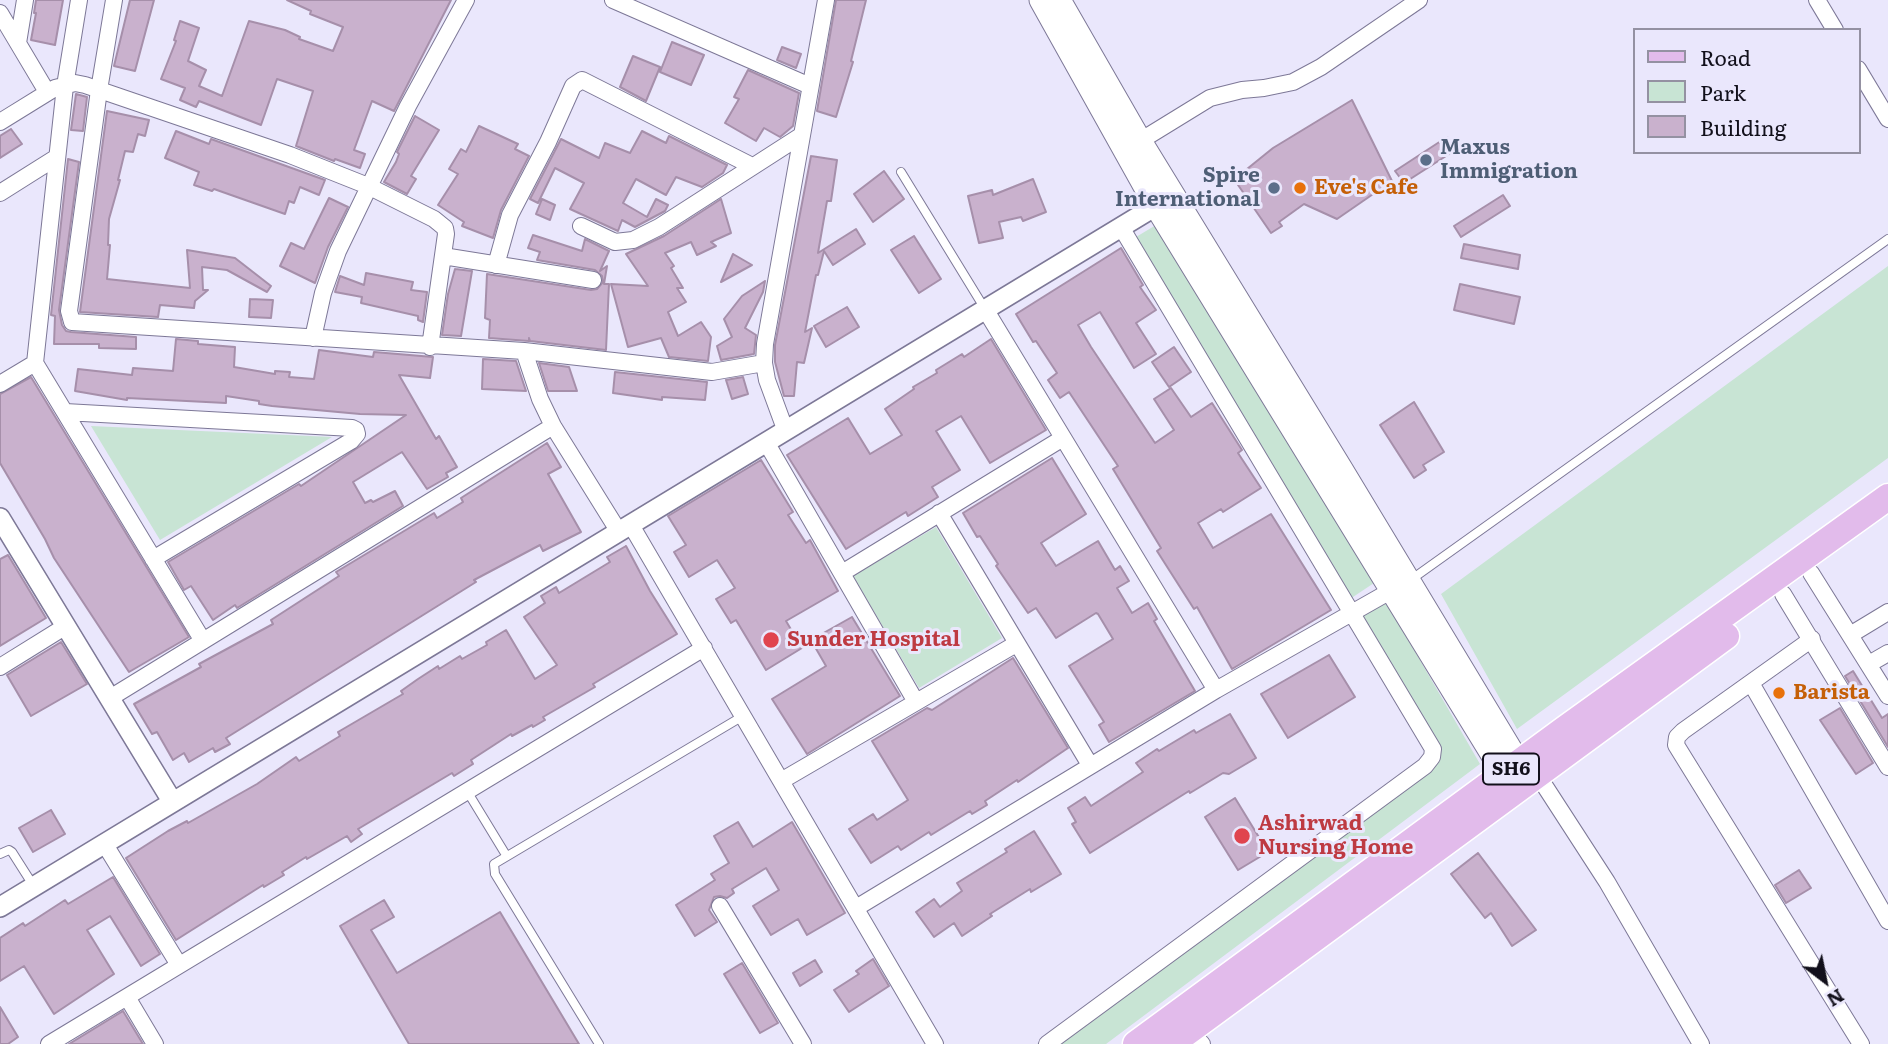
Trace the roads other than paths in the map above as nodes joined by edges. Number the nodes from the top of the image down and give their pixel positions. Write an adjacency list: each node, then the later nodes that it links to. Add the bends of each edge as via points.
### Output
1 (25, 0): 13 (street)
2 (79, 0): 15 (street)
3 (114, 0): 17 (street)
4 (466, 0): 26 (street)
5 (613, 0): 16 (street)
6 (826, 0): 16 (street)
7 (1041, 0): 28 (main road)
8 (1059, 0): 22 (main road)
9 (1419, 0): 22 (street, via 1293,82 1210,98)
10 (1818, 0): 12 (street)
11 (0, 13): 13 (street)
12 (1834, 28)
13 (18, 43): 18 (street)
14 (1860, 72): 19 (street)
15 (65, 86): 17 (street, via 75,83); 18 (street); 23 (street)
16 (810, 86): 21 (street)
17 (99, 90): 26 (street); 36 (street, via 69,311 72,322)
18 (47, 92): 20 (street)
19 (1888, 119)
20 (0, 122)
21 (802, 135): 24 (street); 40 (street)
22 (1140, 141): 28 (main road)
23 (57, 157): 27 (street); 39 (street)
24 (752, 166): 29 (street, via 633,240 615,242); 33 (street, via 582,80 573,86 510,215)
25 (901, 172): 35 (lane)
26 (368, 186): 32 (street, via 441,224 446,234); 36 (street, via 338,250)
27 (0, 193)
28 (1165, 201): 30 (street); 55 (main road)
29 (581, 226)
30 (1121, 227): 35 (street); 57 (street)
31 (1888, 239): 55 (lane)
32 (443, 256): 33 (street); 37 (street)
33 (496, 265): 34 (street)
34 (593, 280)
35 (985, 309): 44 (street); 45 (street)
36 (313, 338): 37 (street)
37 (430, 347): 38 (street)
38 (524, 351): 40 (street, via 712,372); 43 (street)
39 (35, 363): 41 (street); 42 (street)
40 (764, 363): 44 (street)
41 (0, 384)
42 (65, 412): 52 (street); 52 (street, via 356,430 351,441)
43 (552, 426): 50 (street); 62 (street)
44 (785, 429): 46 (street)
45 (1063, 438): 48 (street); 69 (street)
46 (766, 442): 50 (street); 53 (street)
47 (1888, 497): 76 (main road, SH6)
48 (939, 513): 53 (street); 63 (street)
49 (1888, 516): 54 (main road, SH6)
50 (625, 528): 64 (street); 79 (street)
51 (3, 529): 59 (street)
52 (153, 559): 62 (street)
53 (842, 573): 72 (street)
54 (1811, 573): 56 (main road, SH6); 60 (street)
55 (1400, 585): 57 (street); 76 (main road)
56 (1783, 594): 61 (street); 76 (main road, SH6)
57 (1350, 611): 69 (street); 96 (street, via 1430,743 1432,757)
58 (1888, 612): 60 (street)
59 (66, 626): 67 (street); 71 (street)
60 (1850, 635): 66 (street)
61 (1812, 639): 68 (street); 75 (street)
62 (203, 641): 71 (street)
63 (1016, 644): 72 (street); 74 (street)
64 (704, 648): 73 (street); 78 (street)
65 (1888, 653): 66 (street)
66 (1868, 664): 70 (street)
67 (0, 667)
68 (1751, 683): 87 (street); 99 (street, via 1683,730 1676,745)
69 (1216, 690): 74 (street)
70 (1888, 696)
71 (110, 698): 79 (street)
72 (916, 702): 77 (street)
73 (743, 716): 77 (street); 82 (lane)
74 (1090, 765): 86 (street)
75 (1888, 767)
76 (1521, 776): 90 (main road, SH6); 97 (main road, SH6); 98 (street, via 1607,881)
77 (781, 781): 86 (street)
78 (467, 791): 82 (lane); 88 (street)
79 (172, 801): 80 (street)
80 (104, 843): 83 (street); 88 (street)
81 (0, 853): 83 (lane, via 12,852)
82 (506, 855): 93 (lane, via 494,864 495,874)
83 (34, 886): 85 (street)
84 (720, 906): 94 (street)
85 (0, 907)
86 (856, 908): 95 (street)
87 (1888, 921)
88 (179, 965): 89 (street)
89 (127, 997): 91 (street); 92 (street)
90 (1188, 1040)
91 (49, 1044)
92 (155, 1044)
93 (599, 1044)
94 (803, 1044)
95 (935, 1044)
96 (1047, 1044)
97 (1136, 1044)
98 (1701, 1044)
99 (1861, 1044)

